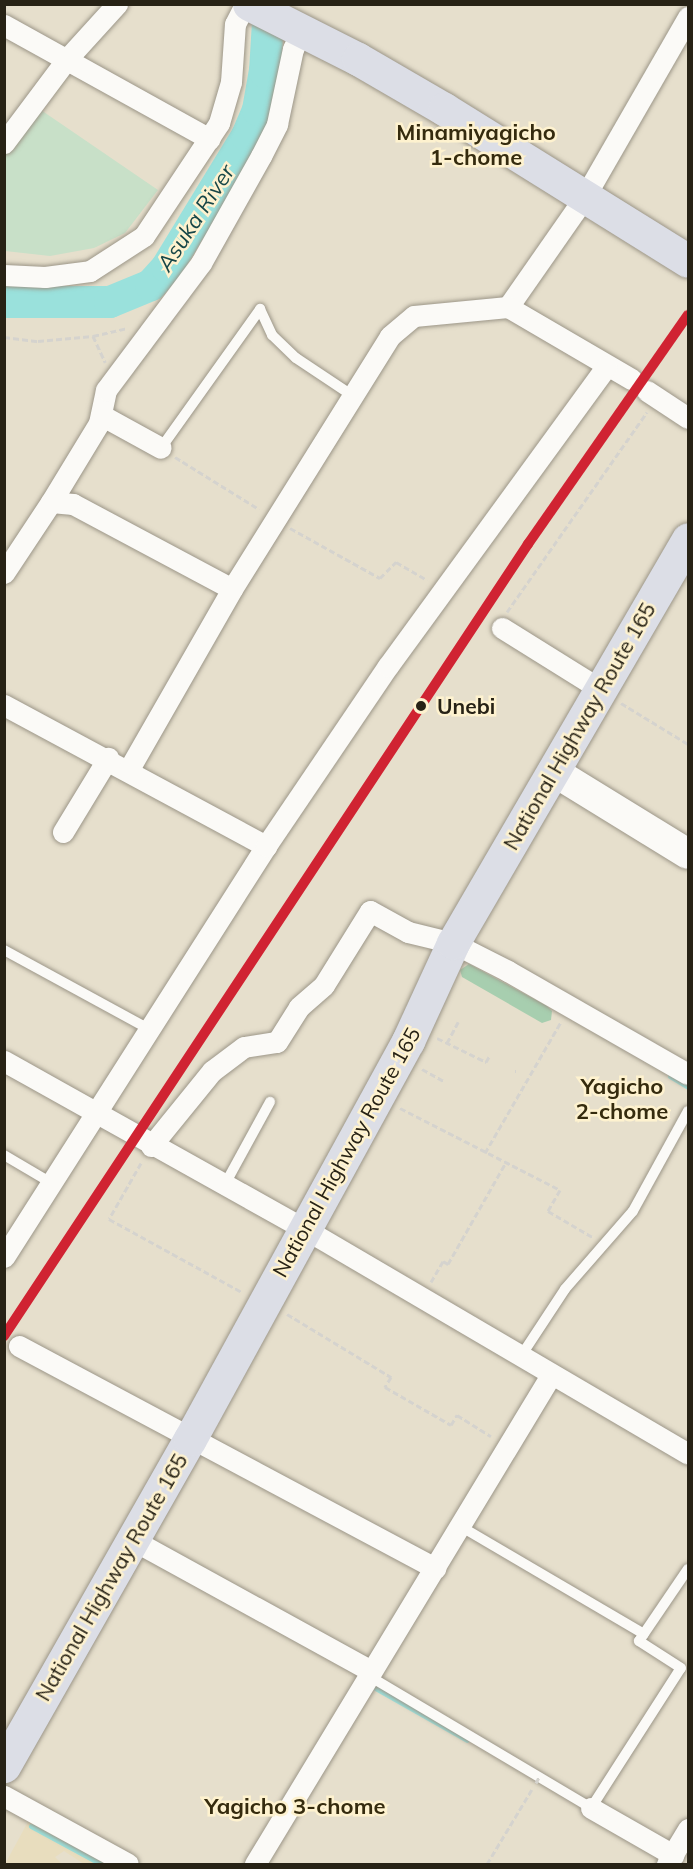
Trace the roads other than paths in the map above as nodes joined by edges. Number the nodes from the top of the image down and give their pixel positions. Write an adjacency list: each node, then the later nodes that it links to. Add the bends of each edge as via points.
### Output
1 (117, 4): 6 (street)
2 (249, 5): 5 (highway); 7 (street, via 235,24 225,104)
3 (688, 17): 9 (street)
4 (4, 25): 6 (street)
5 (293, 26): 9 (highway, via 444,109); 15 (street, via 293,49 277,124 201,263 106,390)
6 (66, 60): 7 (street); 8 (street)
7 (210, 139): 11 (street, via 157,221 123,253 90,271 70,275)
8 (4, 143)
9 (584, 198): 10 (highway); 12 (street)
10 (688, 261)
11 (4, 275)
12 (508, 307): 13 (street); 14 (street, via 414,316 390,336)
13 (606, 367): 16 (street); 29 (street, via 443,590)
14 (353, 396): 17 (lane, via 296,358 272,335 260,309); 21 (street)
15 (101, 415): 17 (street); 18 (street)
16 (688, 418)
17 (161, 448)
18 (51, 502): 20 (street); 21 (street, via 73,504)
19 (688, 539): 23 (highway, National Highway Route 165)
20 (4, 573)
21 (232, 589): 26 (street)
22 (502, 628): 23 (street)
23 (606, 693): 27 (highway, National Highway Route 165)
24 (7, 712): 25 (street)
25 (108, 758): 26 (street); 28 (street)
26 (129, 769): 29 (street)
27 (553, 771): 30 (main road); 31 (highway, National Highway Route 165)
28 (63, 832)
29 (266, 846): 33 (street)
30 (688, 855)
31 (453, 943): 35 (street); 39 (street, via 408,932 370,911 324,985 299,1007 277,1042 244,1047 212,1071); 43 (highway, National Highway Route 165, via 414,1027)
32 (4, 950): 33 (lane)
33 (149, 1029): 38 (street)
34 (4, 1061): 38 (street)
35 (688, 1074)
36 (270, 1102): 42 (lane)
37 (688, 1111): 46 (lane, via 633,1211 565,1288)
38 (97, 1114): 39 (street); 41 (street)
39 (151, 1146): 42 (street)
40 (4, 1155): 41 (lane)
41 (54, 1184): 44 (street)
42 (224, 1186): 43 (street)
43 (304, 1229): 46 (street); 48 (highway, National Highway Route 165)
44 (4, 1257)
45 (19, 1347): 48 (street)
46 (521, 1356): 47 (street)
47 (551, 1375): 49 (street); 50 (street)
48 (190, 1439): 51 (highway, National Highway Route 165); 52 (street)
49 (688, 1454)
50 (460, 1526): 52 (street); 54 (lane)
51 (131, 1539): 55 (street); 56 (highway, National Highway Route 165)
52 (435, 1568): 55 (street)
53 (688, 1569): 54 (lane)
54 (644, 1634): 58 (lane, via 639,1641 681,1668)
55 (370, 1673): 58 (lane); 62 (street)
56 (4, 1766)
57 (4, 1796): 61 (street)
58 (591, 1808): 60 (street)
59 (688, 1829): 60 (street)
60 (670, 1860)
61 (128, 1864)
62 (255, 1864)

